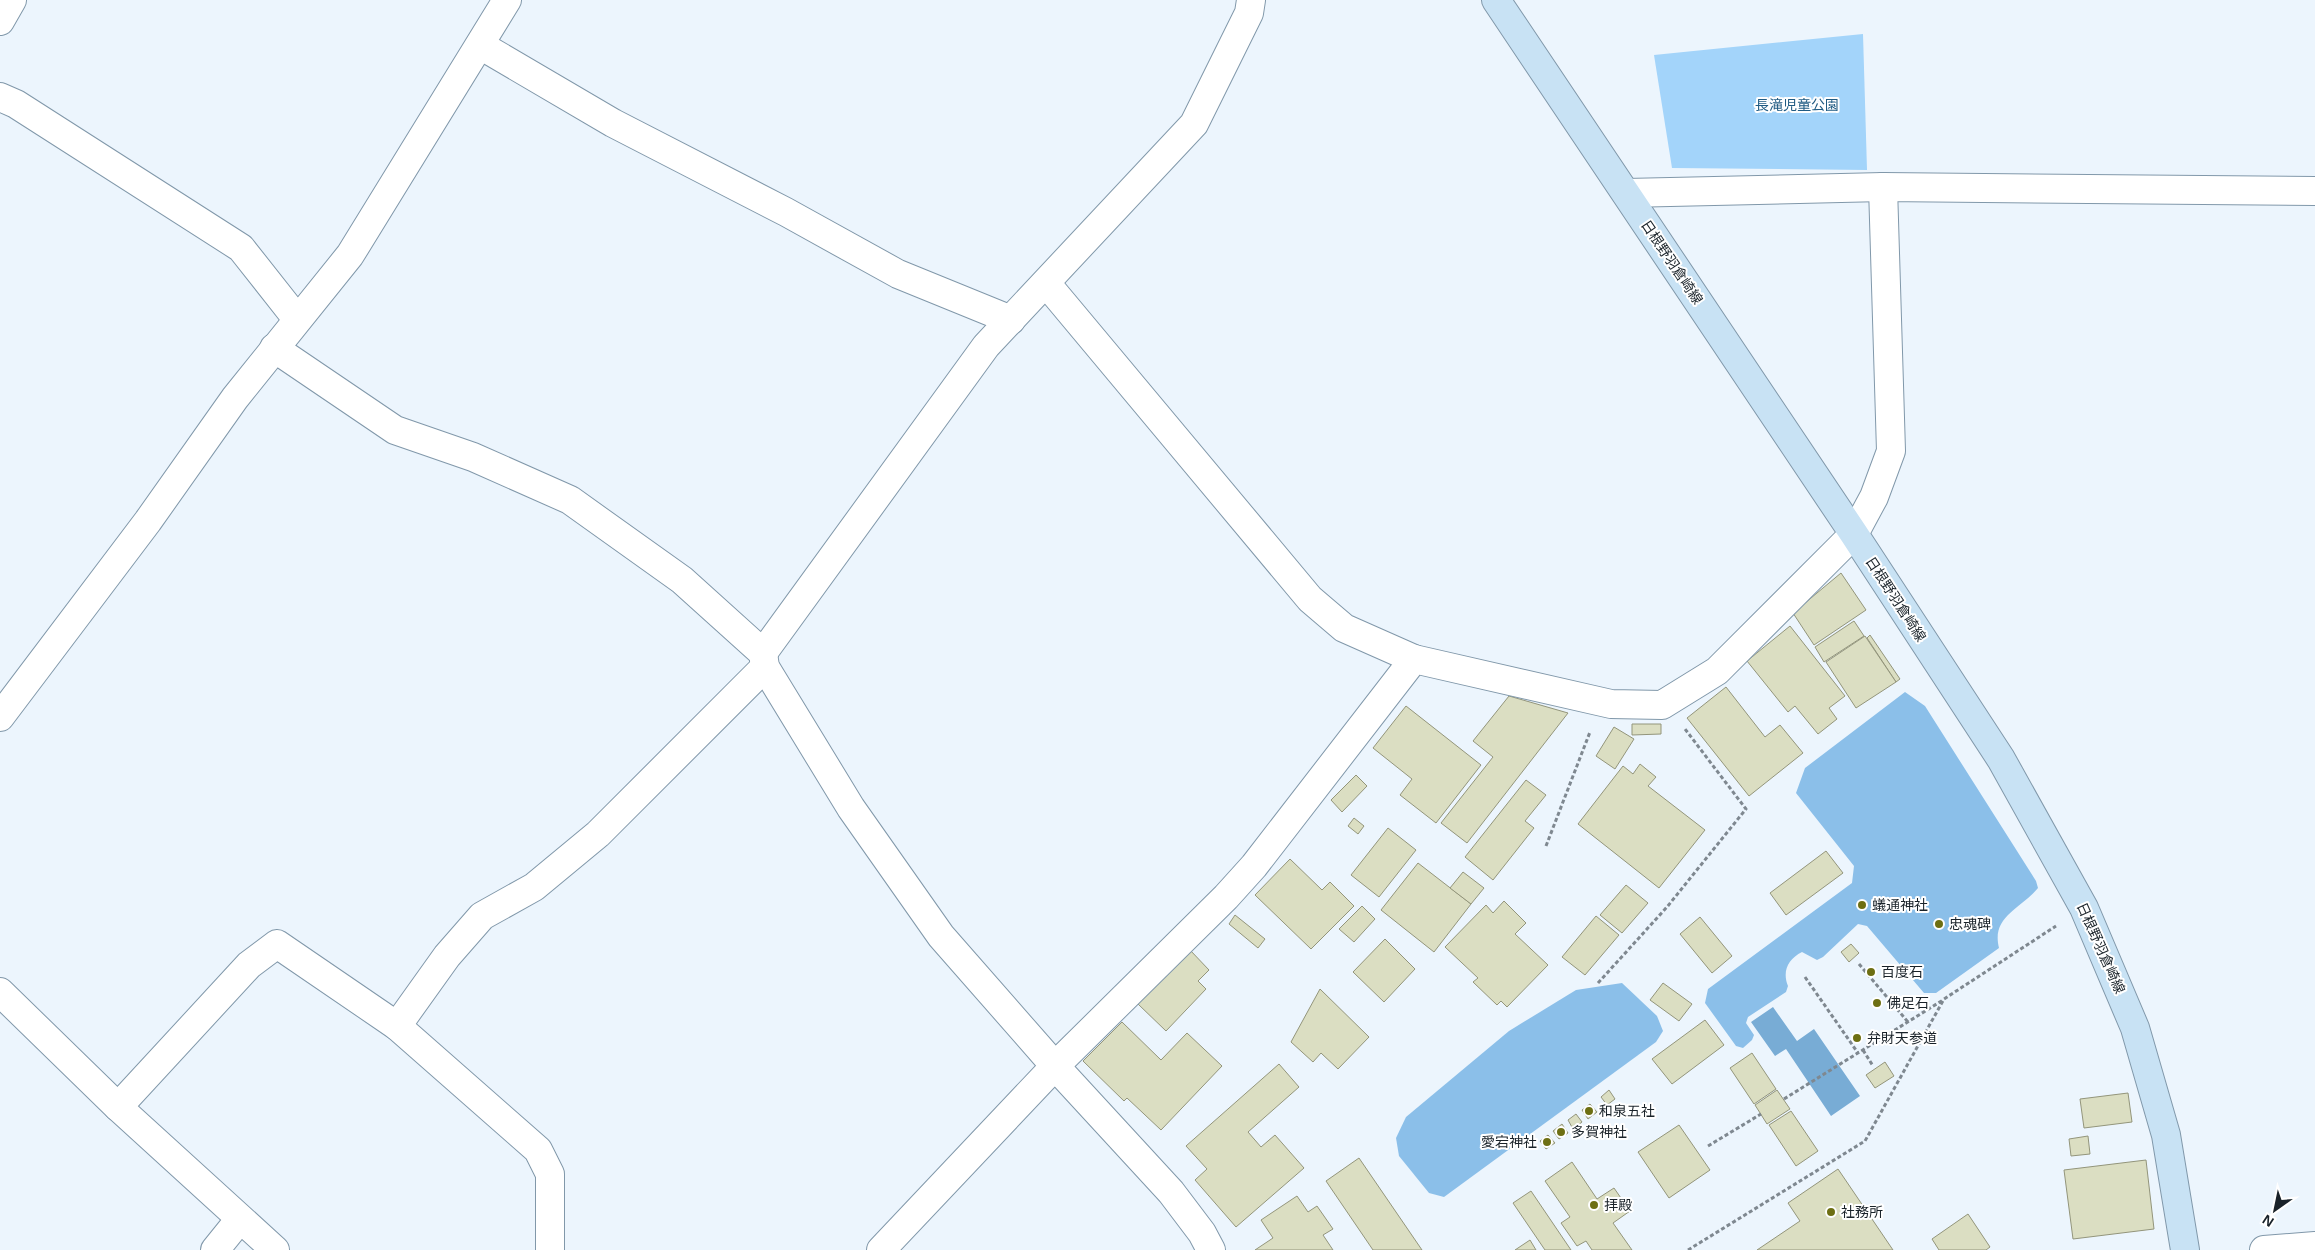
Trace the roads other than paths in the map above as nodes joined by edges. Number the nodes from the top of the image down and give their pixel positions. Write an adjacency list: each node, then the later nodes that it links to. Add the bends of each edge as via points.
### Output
1 (12, 0): 5 (street)
2 (507, 0): 6 (street)
3 (1251, 0): 11 (street, via 1249,13 1194,124)
4 (1496, 0): 10 (main road, 日根野羽倉崎線)
5 (0, 20)
6 (480, 45): 12 (street, via 350,255); 13 (street, via 613,123 898,274)
7 (0, 97): 12 (street, via 16,104 241,248)
8 (1883, 187): 9 (street); 10 (street); 15 (street, via 1891,450 1874,497)
9 (2315, 191)
10 (1626, 193): 15 (main road, 日根野羽倉崎線)
11 (1046, 283): 13 (street); 16 (street, via 1310,599 1344,628)
12 (297, 319): 14 (street)
13 (1011, 320): 17 (street, via 986,346)
14 (274, 348): 17 (street, via 395,430 473,457 570,500 682,580); 18 (street)
15 (1854, 534): 16 (street, via 1717,672 1662,705 1611,704); 30 (main road, 日根野羽倉崎線, via 2001,759 2084,908 2135,1028 2166,1135)
16 (1414, 659): 21 (street, via 1254,866)
17 (764, 660): 20 (street, via 598,834 534,887 482,916 447,956); 21 (street, via 851,808 941,936)
18 (0, 717)
19 (0, 992): 22 (street)
20 (397, 1026): 22 (street, via 277,944 249,965); 27 (street, via 538,1150 550,1174)
21 (1055, 1066): 28 (street); 29 (street, via 1171,1192 1202,1233)
22 (118, 1107): 23 (street)
23 (240, 1219): 25 (street); 26 (street)
24 (2315, 1246): 31 (street)
25 (215, 1250)
26 (275, 1250)
27 (550, 1250)
28 (881, 1250)
29 (1210, 1250)
30 (2185, 1250)
31 (2264, 1250)

